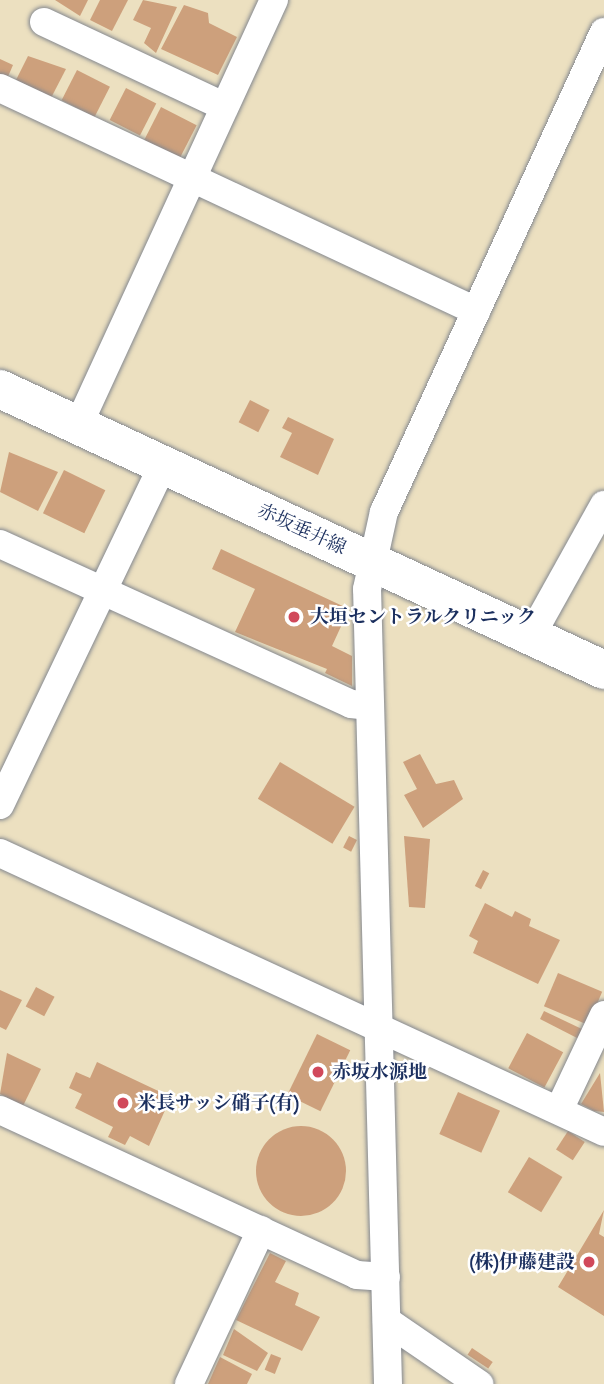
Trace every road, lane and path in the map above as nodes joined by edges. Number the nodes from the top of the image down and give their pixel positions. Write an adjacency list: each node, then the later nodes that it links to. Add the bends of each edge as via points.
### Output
1 (274, 0): 5 (street)
2 (44, 22): 5 (street)
3 (604, 32): 7 (street)
4 (0, 88): 6 (street)
5 (223, 107): 6 (street)
6 (190, 177): 7 (street); 9 (street)
7 (476, 311): 13 (street, via 384,512)
8 (0, 389): 9 (main road, 赤坂垂井線)
9 (78, 426): 10 (main road, 赤坂垂井線)
10 (163, 465): 13 (main road, 赤坂垂井線); 14 (street)
11 (604, 505): 15 (street)
12 (0, 544): 14 (street)
13 (372, 561): 15 (main road, 赤坂垂井線); 17 (street)
14 (101, 592): 17 (street, via 351,704); 18 (street)
15 (531, 636): 16 (main road, 赤坂垂井線)
16 (604, 670)
17 (370, 706): 21 (street)
18 (0, 805)
19 (0, 853): 21 (street)
20 (604, 1015): 23 (street)
21 (381, 1028): 23 (street); 26 (street)
22 (0, 1110): 25 (street)
23 (559, 1110): 24 (street)
24 (604, 1132)
25 (261, 1230): 26 (street, via 357,1275); 28 (street)
26 (386, 1278): 27 (street)
27 (387, 1321): 29 (street); 30 (street)
28 (189, 1384)
29 (388, 1384)
30 (479, 1384)

